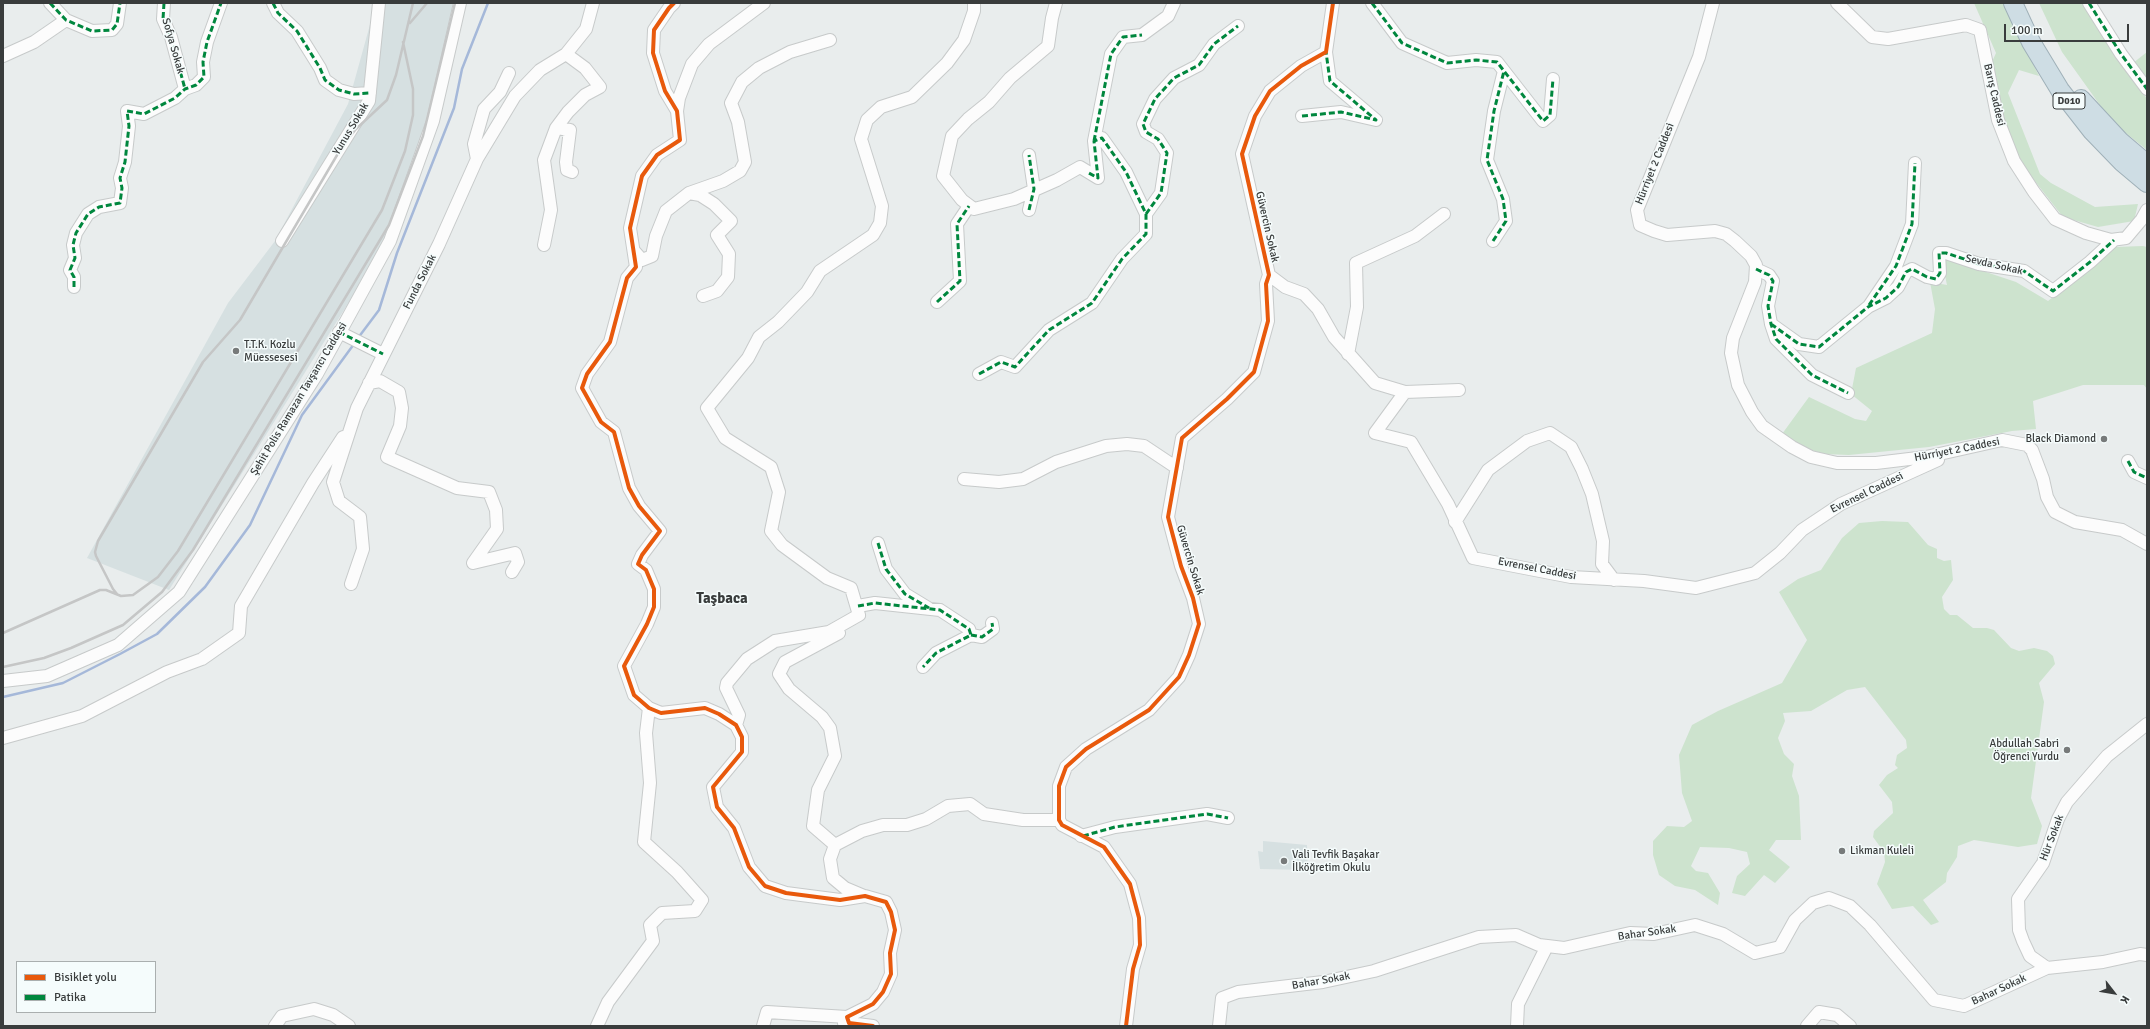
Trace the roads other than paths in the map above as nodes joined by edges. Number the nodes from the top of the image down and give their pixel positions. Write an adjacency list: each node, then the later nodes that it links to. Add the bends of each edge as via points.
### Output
1 (50, 3): 21 (street)
2 (120, 3): 21 (street, via 117,24 112,30 92,31)
3 (164, 3): 30 (street, Sofya Sokak, via 163,19 171,37)
4 (221, 3): 30 (street, via 207,42 203,62 204,77 196,85)
5 (273, 3): 32 (street, via 278,13 297,31 325,80 339,90 354,94)
6 (379, 3): 32 (street, Yunus Sokak)
7 (460, 3): 64 (street, Şehit Polis Ramazan Tavşancı Caddesi, via 433,121 390,241)
8 (593, 3): 25 (street, Funda Sokak, via 586,29)
9 (674, 3): 33 (street, via 654,30 653,53 665,91)
10 (764, 3): 33 (street, via 709,44 692,64 679,98)
11 (974, 3): 85 (street, via 974,11 964,40 947,63 912,97 881,107 867,120 862,139 882,206 880,223 873,235 820,271 807,292 778,322 759,337 748,358 707,408 725,438 771,467 779,492 771,531 782,545 826,578 851,588)
12 (1056, 3): 45 (street, via 1048,46 1010,78 989,102 952,136 943,176)
13 (1174, 3): 36 (street, via 1168,16 1142,35 1123,37 1111,54)
14 (1333, 3): 24 (street)
15 (1372, 3): 27 (street, via 1402,43 1447,63 1476,60 1496,62)
16 (1713, 3): 57 (street, Hürriyet 2 Caddesi, via 1699,57 1637,210 1640,225 1667,235 1715,231 1726,234 1743,246 1751,256)
17 (1837, 3): 52 (street, Barış Caddesi, via 1872,37 1888,39 1966,25 1980,30 1998,120 2014,161 2026,180 2055,219 2086,233)
18 (2013, 3): 42 (highway, D010, via 2031,42 2060,90 2092,130 2122,162)
19 (2025, 3): 40 (highway, D010, via 2042,40 2078,96 2120,141)
20 (2089, 3): 31 (street)
21 (66, 20): 26 (street, via 34,42)
22 (1238, 26): 49 (street, via 1214,44 1199,65 1174,78 1155,99 1143,124 1146,132 1158,139 1167,153 1161,193)
23 (830, 40): 44 (street, via 790,52 758,68 742,82 731,103 738,122 745,162 740,171 723,181)
24 (1326, 52): 34 (street, via 1330,81 1376,120 1341,112); 58 (street, Güvercin Sokak, via 1300,66 1270,91 1254,116 1242,154)
25 (566, 54): 35 (street, via 585,68 600,87 585,95); 38 (street, Funda Sokak, via 540,70 515,96)
26 (3, 56)
27 (1504, 71): 29 (street, via 1543,121 1550,115); 54 (street, via 1494,111 1487,160 1503,199 1506,221)
28 (509, 73): 38 (street, via 500,92 484,109 474,144)
29 (1553, 79)
30 (185, 89): 59 (street, via 175,98 144,114 127,111 129,126 125,162 120,178 120,203 99,207 88,214 76,233 73,245 75,258 70,270 74,276)
31 (2147, 89)
32 (370, 93): 53 (street, Yunus Sokak, via 369,101)
33 (677, 111): 56 (street, via 680,140 657,155 642,176 630,228)
34 (1302, 116)
35 (556, 128): 41 (street, via 570,130 566,162 567,170); 51 (street, via 544,160 548,178)
36 (1094, 142): 43 (street, via 1098,178 1080,167); 49 (street, via 1102,138 1126,172)
37 (1029, 156): 43 (street)
38 (477, 159): 65 (street, Funda Sokak, via 439,244)
39 (1915, 164): 62 (street, via 1912,224 1896,266)
40 (2147, 164)
41 (572, 172)
42 (2147, 183)
43 (1034, 189): 45 (street, via 1014,199 974,209); 47 (street)
44 (689, 193): 56 (street, via 666,211 656,236 652,256 642,260); 60 (street, via 700,195 714,204 731,221 717,235 729,254 728,277 717,291)
45 (969, 206): 61 (street, via 957,224 960,281)
46 (561, 208): 51 (street, via 555,217)
47 (1029, 210)
48 (2147, 210): 52 (street, via 2126,238)
49 (1146, 214): 67 (street, via 1146,234 1122,259 1092,303 1049,330 1015,367 1001,362)
50 (1444, 214): 66 (street, via 1415,236 1356,263 1357,307)
51 (550, 218): 55 (street)
52 (2114, 240): 62 (street, Sevda Sokak, via 2053,290 2024,271 1979,264 1946,253 1938,253 1940,272 1936,279 1912,269 1906,272 1898,287 1886,298)
53 (282, 241)
54 (1493, 242)
55 (544, 245)
56 (634, 251): 90 (street, via 636,267 627,278 610,342 587,374 582,388 601,422 614,432 629,488 639,506 660,531 638,564 646,570 654,589 654,607 624,666 634,694)
57 (1756, 269): 63 (street, via 1769,275 1773,281 1768,306); 73 (street, Hürriyet 2 Caddesi, via 1755,282 1733,338 1731,353 1738,385 1752,412 1766,430 1811,457 1837,463 1876,463 1926,457)
58 (1269, 275): 66 (street, via 1285,287 1304,294 1318,309 1334,337); 75 (street, Güvercin Sokak, via 1266,284 1268,321 1254,372 1182,438)
59 (74, 287)
60 (703, 296)
61 (936, 302)
62 (1868, 307): 63 (street, Sevda Sokak, via 1819,347 1799,344)
63 (1771, 324): 71 (street, via 1780,344 1812,375)
64 (340, 332): 65 (street); 89 (street, Şehit Polis Ramazan Tavşancı Caddesi, via 301,400 179,592 118,645 47,676)
65 (383, 354): 68 (street, Funda Sokak)
66 (1348, 354): 70 (street, via 1375,383)
67 (980, 374)
68 (369, 382): 72 (street, Funda Sokak); 81 (street, via 380,381 399,392 402,408 400,426 387,457 457,488 489,492 496,510 497,529 473,563 515,553 518,562)
69 (1459, 390): 70 (street)
70 (1404, 392): 78 (street, Evrensel Caddesi, via 1375,433 1411,442 1448,504)
71 (1848, 393)
72 (352, 423): 83 (street, Funda Sokak, via 333,482 339,501 360,517 363,549); 93 (street, via 313,483 241,606 239,633 202,659 167,672 82,716)
73 (1967, 448): 80 (street, Hürriyet 2 Caddesi, via 2002,440 2027,444 2032,450 2047,497 2055,512 2075,522 2122,530); 82 (street, Evrensel Caddesi, via 1841,504 1802,530 1780,553 1755,573 1696,588)
74 (2128, 461): 76 (street, via 2134,472)
75 (1177, 468): 77 (street, via 1144,446 1127,444 1106,446 1056,462 1023,478 999,482); 95 (street, Güvercin Sokak, via 1168,517 1199,624 1189,655 1179,677 1149,710 1086,749 1066,767 1058,786)
76 (2147, 478)
77 (964, 479)
78 (1455, 522): 82 (street, Evrensel Caddesi, via 1473,558 1571,577); 82 (street, via 1488,470 1527,441 1550,433 1571,447 1582,469 1592,494 1603,541 1602,564)
79 (878, 543): 84 (street, via 886,569 905,594)
80 (2147, 544)
81 (512, 572)
82 (1614, 580)
83 (351, 584)
84 (931, 610): 85 (street, via 875,604); 87 (street, via 940,610 969,629)
85 (858, 611): 92 (street, via 829,632 775,641 747,659 727,683 726,688 739,715); 97 (street, via 838,635 785,662 779,674 789,689 822,717 830,728 835,756 818,790 813,826)
86 (992, 623): 87 (street, via 993,629 982,637)
87 (971, 635): 88 (street, via 936,653)
88 (923, 667)
89 (3, 681)
90 (649, 708): 92 (street, via 661,712 705,708); 105 (street, via 646,733 650,783 644,842 677,872 702,900 695,911 662,913 650,925 653,941 608,1002)
91 (2147, 724): 101 (street, Hür Sokak, via 2108,756 2067,802 2058,819 2043,863 2018,899 2018,930 2030,956)
92 (736, 725): 98 (street, via 742,738 742,752 713,787 717,807 734,828 749,867 766,886 786,893 840,900)
93 (3, 738)
94 (1228, 818): 96 (street, via 1207,814 1115,827)
95 (1059, 820): 96 (street, via 1062,825); 97 (street, via 1023,820 984,814 970,804 948,806 926,819 907,824 883,825 862,831)
96 (1081, 836): 108 (street, via 1104,847 1130,884 1137,911 1140,945 1133,969)
97 (835, 845): 98 (street, via 830,859 833,878 845,888)
98 (865, 896): 102 (street, via 886,902 891,912 895,930 890,953 891,974 883,992 873,1004)
99 (1547, 946): 101 (street, Bahar Sokak, via 1564,948 1630,933 1654,934 1695,925 1723,934 1754,953 1780,947 1795,920 1813,903 1829,898 1850,906 1870,925 1934,1000 1964,1006); 109 (street, Bahar Sokak, via 1516,935 1479,937 1367,972 1323,982 1238,992 1222,998); 110 (street, via 1518,1004)
100 (2147, 955): 101 (street, Bahar Sokak)
101 (2047, 968)
102 (845, 1021): 106 (street, via 767,1012); 107 (street)
103 (275, 1026): 104 (street, via 282,1016 314,1009 333,1015)
104 (349, 1026)
105 (597, 1026)
106 (763, 1026)
107 (873, 1026)
108 (1126, 1026)
109 (1219, 1026)
110 (1517, 1026)
111 (1807, 1026): 112 (street, via 1819,1012 1837,1015)
112 (1850, 1026)

